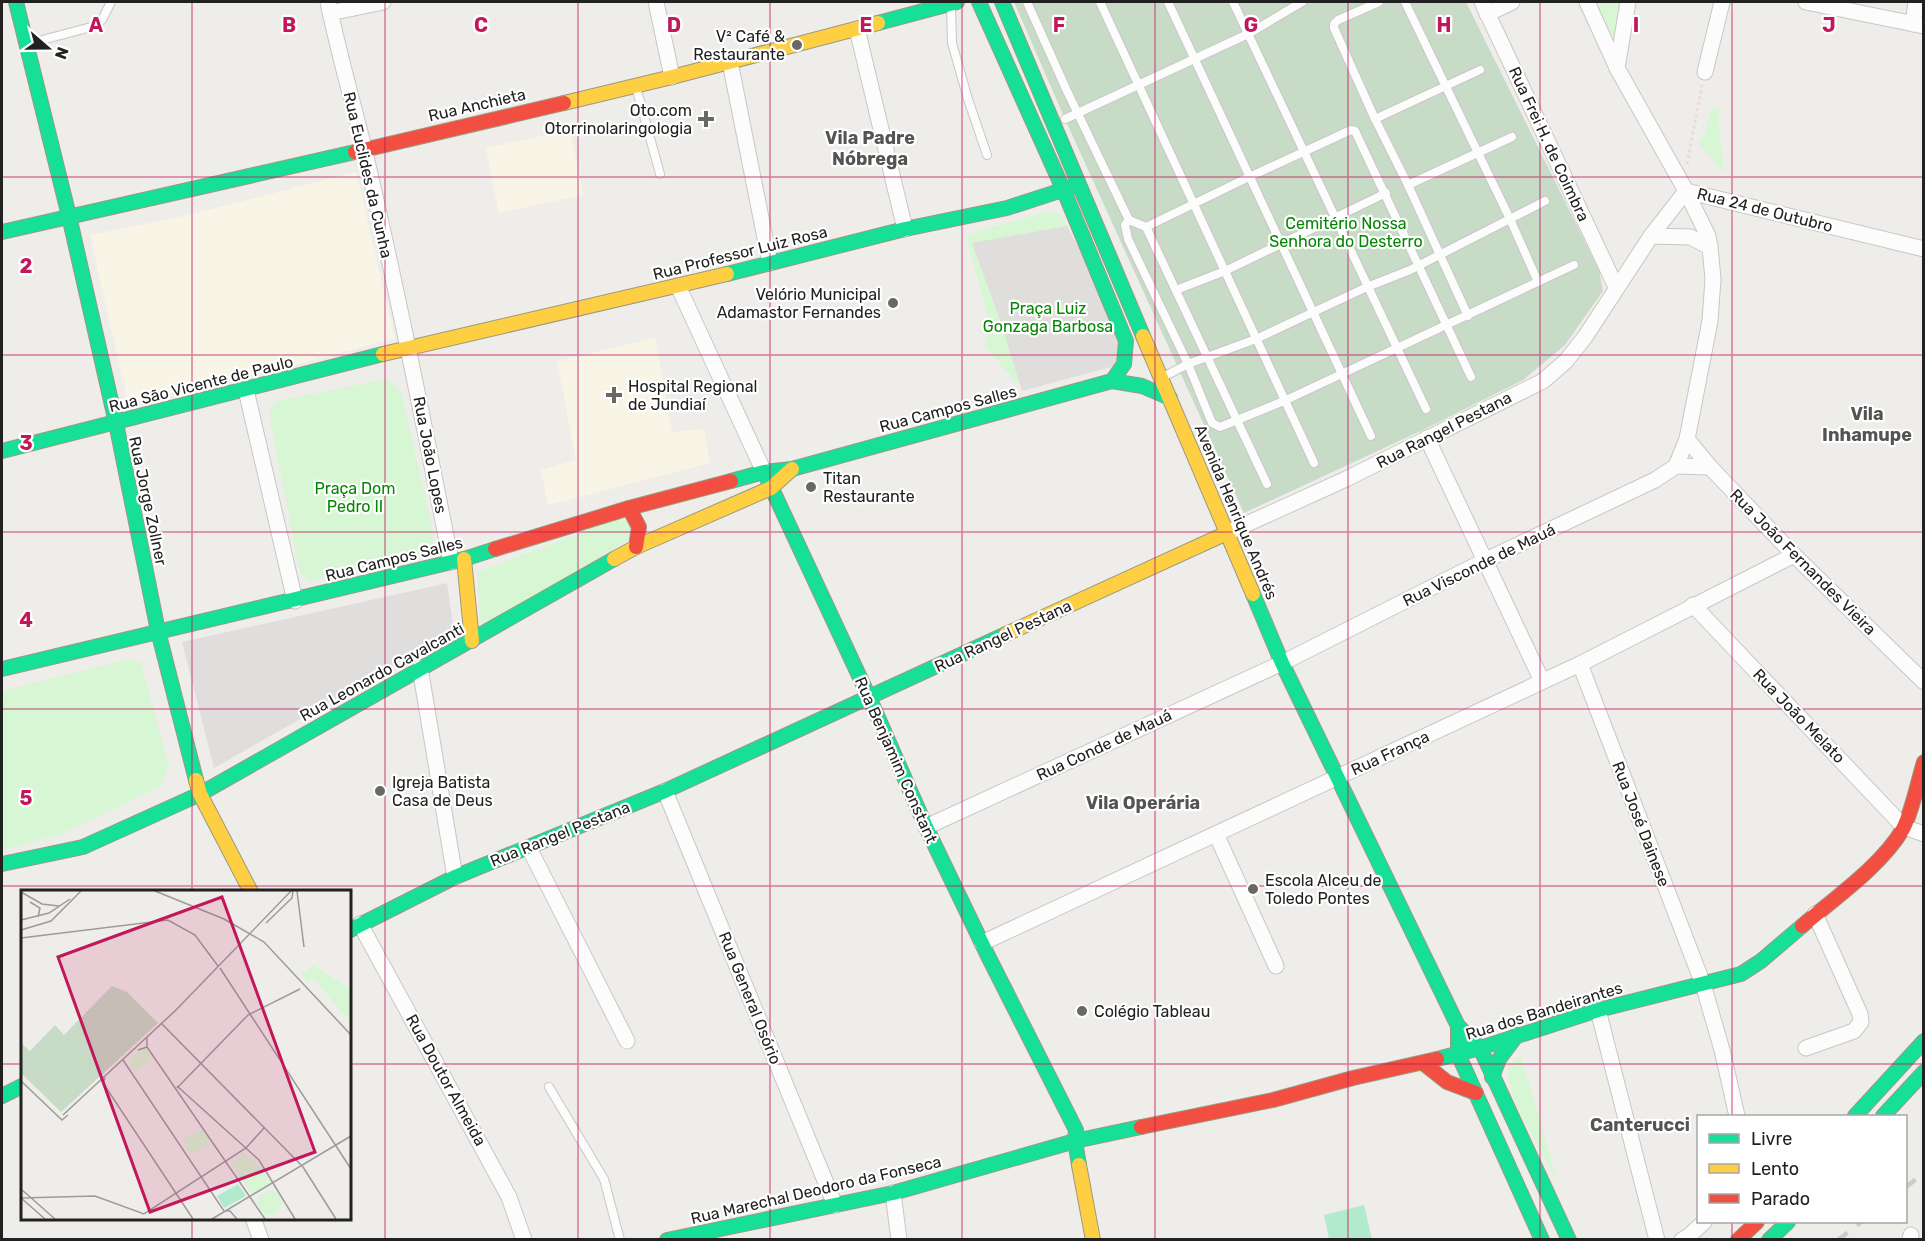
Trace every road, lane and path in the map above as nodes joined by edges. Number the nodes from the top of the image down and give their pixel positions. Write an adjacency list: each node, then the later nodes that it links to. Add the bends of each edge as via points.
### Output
1 (16, 2): 27 (main road, Rua Jorge Zollner)
2 (111, 2): 27 (lane, via 102,20 94,26)
3 (383, 2): 22 (street)
4 (656, 2): 34 (street)
5 (954, 2): 25 (main road, Rua Anchieta); 45 (lane, via 952,43)
6 (979, 2): 51 (main road)
7 (991, 2): 28 (main road)
8 (1002, 2): 28 (main road, Avenida Henrique Andrés)
9 (1027, 2): 38 (lane)
10 (1100, 2): 35 (lane)
11 (1168, 2): 29 (lane)
12 (1233, 2): 26 (lane)
13 (1302, 2): 26 (lane)
14 (1379, 2): 40 (lane, via 1334,24)
15 (1405, 2): 37 (lane)
16 (1512, 2): 23 (street)
17 (1587, 2): 31 (street)
18 (1628, 2): 31 (street)
19 (1722, 2): 33 (street)
20 (1806, 2): 24 (street)
21 (1916, 2): 24 (street)
22 (329, 7): 42 (street, Rua Euclides da Cunha)
23 (1484, 8): 74 (street, Rua Frei H. de Coimbra)
24 (1918, 25)
25 (857, 29): 30 (main road, Rua Anchieta); 60 (street)
26 (1248, 34): 29 (lane); 44 (lane)
27 (27, 44): 55 (main road, Rua Jorge Zollner)
28 (1021, 44): 48 (main road, Avenida Henrique Andrés)
29 (1194, 60): 35 (lane); 47 (lane)
30 (730, 62): 34 (main road, Rua Anchieta); 67 (street)
31 (1617, 68): 50 (street)
32 (1480, 70): 37 (lane)
33 (1705, 72): 50 (path)
34 (672, 77): 36 (main road, Rua Anchieta)
35 (1140, 84): 38 (lane); 54 (lane)
36 (635, 85): 42 (main road, Rua Anchieta); 46 (lane)
37 (1446, 86): 40 (lane); 43 (lane)
38 (1077, 112): 39 (lane); 58 (lane)
39 (1065, 119)
40 (1375, 119): 49 (lane)
41 (1512, 137): 43 (lane)
42 (364, 148): 55 (main road, Rua Anchieta); 80 (street, Rua Euclides da Cunha)
43 (1478, 152): 49 (lane); 57 (lane)
44 (1304, 153): 47 (lane); 52 (lane, via 1355,131); 56 (lane)
45 (987, 155)
46 (660, 174)
47 (1249, 177): 54 (lane); 63 (lane)
48 (1079, 184): 51 (main road, Rua Professor Luiz Rosa); 86 (main road, Avenida Henrique Andrés)
49 (1407, 184): 66 (lane)
50 (1684, 189): 62 (street, Rua 24 de Outubro); 64 (street); 65 (street, Rua 24 de Outubro)
51 (1064, 191): 60 (main road, Rua Professor Luiz Rosa, via 1007,208); 87 (main road, via 1126,341 1124,364)
52 (1386, 193): 56 (lane); 69 (lane)
53 (1545, 201): 57 (lane)
54 (1194, 204): 59 (lane); 70 (lane)
55 (69, 216): 61 (main road, Rua Anchieta); 93 (main road, Rua Jorge Zollner)
56 (1335, 219): 63 (lane); 73 (lane)
57 (1510, 219): 66 (lane); 71 (lane)
58 (1129, 220): 59 (lane); 83 (lane, via 1125,225 1128,238)
59 (1146, 228): 75 (lane)
60 (905, 229): 67 (main road, Rua Professor Luiz Rosa)
61 (2, 232)
62 (1651, 236): 64 (street, via 1690,237); 74 (street, Rua 24 de Outubro)
63 (1280, 244): 70 (lane); 76 (lane)
64 (1710, 247): 96 (street, via 1710,321)
65 (1923, 249)
66 (1439, 255): 69 (lane); 77 (lane)
67 (770, 263): 72 (main road, Rua Professor Luiz Rosa)
68 (1574, 265): 71 (lane)
69 (1418, 266): 73 (lane); 78 (lane)
70 (1225, 271): 75 (lane); 79 (lane)
71 (1538, 282): 77 (lane)
72 (678, 286): 80 (main road, Rua Professor Luiz Rosa); 102 (street, Rua Benjamim Constant)
73 (1367, 287): 76 (lane); 81 (lane)
74 (1616, 287): 95 (street, Rua Rangel Pestana, via 1585,337 1543,381)
75 (1176, 290): 82 (lane)
76 (1313, 313): 79 (lane); 84 (lane)
77 (1468, 316): 78 (lane)
78 (1446, 327): 81 (lane); 85 (lane)
79 (1256, 339): 82 (lane); 90 (lane)
80 (408, 348): 88 (main road, Rua São Vicente de Paulo); 109 (street, Rua João Lopes)
81 (1397, 350): 84 (lane); 91 (lane)
82 (1207, 357): 83 (lane); 92 (lane)
83 (1188, 364): 86 (lane); 92 (lane, via 1212,423 1220,427)
84 (1341, 374): 90 (lane); 94 (lane)
85 (1471, 377)
86 (1162, 378): 89 (main road, Avenida Henrique Andrés)
87 (1112, 381): 89 (main road, via 1142,385); 101 (main road, Rua Campos Salles)
88 (246, 390): 93 (main road, Rua São Vicente de Paulo); 111 (street)
89 (1170, 398): 106 (main road, Avenida Henrique Andrés)
90 (1284, 401): 92 (lane); 98 (lane)
91 (1426, 409)
92 (1237, 421): 103 (lane)
93 (116, 423): 97 (main road, Rua São Vicente de Paulo); 113 (main road, Rua Jorge Zollner)
94 (1371, 436)
95 (1428, 438): 106 (street, Rua Rangel Pestana); 110 (street)
96 (1687, 440): 99 (street); 100 (street, Rua João Fernandes Vieira)
97 (2, 451)
98 (1314, 463)
99 (1676, 465): 100 (street); 110 (street, Rua Visconde de Mauá, via 1655,480)
100 (1710, 467): 108 (street, Rua João Fernandes Vieira)
101 (792, 469): 102 (main road, Rua Campos Salles); 104 (main road, Rua Campos Salles)
102 (764, 472): 104 (main road, Rua Benjamim Constant); 105 (main road, Rua Campos Salles)
103 (1267, 484)
104 (771, 488): 107 (main road, Rua Leonardo Cavalcanti); 121 (main road, Rua Benjamim Constant)
105 (629, 508): 107 (main road, via 641,531); 109 (main road, Rua Campos Salles)
106 (1227, 533): 115 (main road, Avenida Henrique Andrés); 121 (main road, Rua Rangel Pestana)
107 (636, 547): 114 (main road, Rua Leonardo Cavalcanti)
108 (1794, 555): 112 (street, Rua França); 120 (street, Rua João Fernandes Vieira)
109 (458, 560): 111 (main road, Rua Campos Salles); 114 (main road)
110 (1486, 560): 115 (street, Rua Visconde de Mauá); 119 (street)
111 (295, 601): 113 (main road, Rua Campos Salles)
112 (1693, 605): 116 (street, Rua França); 127 (street, Rua João Melato)
113 (158, 631): 118 (main road, Rua Campos Salles); 125 (main road, Rua Jorge Zollner)
114 (472, 641): 117 (main road, Rua Leonardo Cavalcanti)
115 (1282, 663): 123 (main road, Avenida Henrique Andrés); 126 (street, Rua Conde de Mauá)
116 (1580, 664): 119 (street, Rua França); 138 (street, Rua José Dainese)
117 (420, 668): 125 (main road, Rua Leonardo Cavalcanti); 132 (street)
118 (2, 669)
119 (1542, 681): 123 (street, Rua França)
120 (1923, 682)
121 (869, 697): 124 (main road, Rua Rangel Pestana); 126 (main road, Rua Benjamim Constant)
122 (1923, 762): 127 (main road, Rua dos Bandeirantes)
123 (1339, 777): 128 (street, Rua França); 140 (main road, Avenida Henrique Andrés)
124 (665, 790): 130 (main road, Rua Rangel Pestana); 159 (street, Rua General Osório)
125 (200, 794): 131 (main road, Rua Leonardo Cavalcanti, via 83,847); 133 (main road, Rua Jorge Zollner)
126 (926, 827): 136 (main road, Rua Benjamim Constant)
127 (1904, 827): 129 (street); 134 (main road, Rua dos Bandeirantes, via 1861,876)
128 (1216, 834): 136 (street, Rua França); 137 (street)
129 (1923, 834)
130 (529, 848): 132 (main road, Rua Rangel Pestana); 142 (street)
131 (2, 864)
132 (455, 877): 135 (main road, Rua Rangel Pestana)
133 (250, 890)
134 (1815, 914): 138 (main road, Rua dos Bandeirantes, via 1742,974); 145 (street, via 1861,1022 1854,1031)
135 (355, 927): 165 (street, Rua Doutor Almeida, via 509,1197)
136 (982, 943): 157 (main road, Rua Benjamim Constant, via 1076,1130)
137 (1276, 966)
138 (1703, 984): 139 (main road, Rua dos Bandeirantes); 154 (street, Rua José Dainese)
139 (1598, 1010): 141 (main road, Rua dos Bandeirantes); 172 (street)
140 (1458, 1026): 144 (main road, Avenida Henrique Andrés); 146 (main road, Avenida Henrique Andrés)
141 (1517, 1035): 144 (main road, Rua dos Bandeirantes); 149 (main road, via 1495,1064)
142 (627, 1041)
143 (1923, 1041): 155 (main road)
144 (1480, 1048): 146 (main road, Rua dos Bandeirantes); 149 (main road, Avenida Henrique Andrés)
145 (1806, 1048)
146 (1458, 1054): 147 (main road, Rua dos Bandeirantes); 152 (main road)
147 (1423, 1063): 152 (main road, via 1447,1082); 157 (main road, Rua dos Bandeirantes)
148 (1923, 1072): 156 (main road)
149 (1495, 1082): 171 (main road, Avenida Henrique Andrés)
150 (21, 1086): 153 (main road)
151 (549, 1087): 166 (lane, via 604,1179)
152 (1477, 1095): 170 (main road)
153 (2, 1096)
154 (1737, 1115)
155 (1856, 1115)
156 (1884, 1115)
157 (1075, 1142): 158 (main road, Rua Marechal Deodoro da Fonseca); 169 (main road, Rua Benjamim Constant)
158 (893, 1193): 159 (main road, Rua Marechal Deodoro da Fonseca); 168 (street)
159 (835, 1205): 167 (main road, Rua Marechal Deodoro da Fonseca)
160 (254, 1220): 164 (street)
161 (1702, 1223): 173 (street)
162 (1755, 1223): 174 (main road)
163 (1786, 1223): 175 (main road)
164 (261, 1239)
165 (524, 1239)
166 (620, 1239)
167 (668, 1239)
168 (899, 1239)
169 (1093, 1239)
170 (1542, 1239)
171 (1569, 1239)
172 (1657, 1239)
173 (1682, 1239)
174 (1738, 1239)
175 (1769, 1239)

